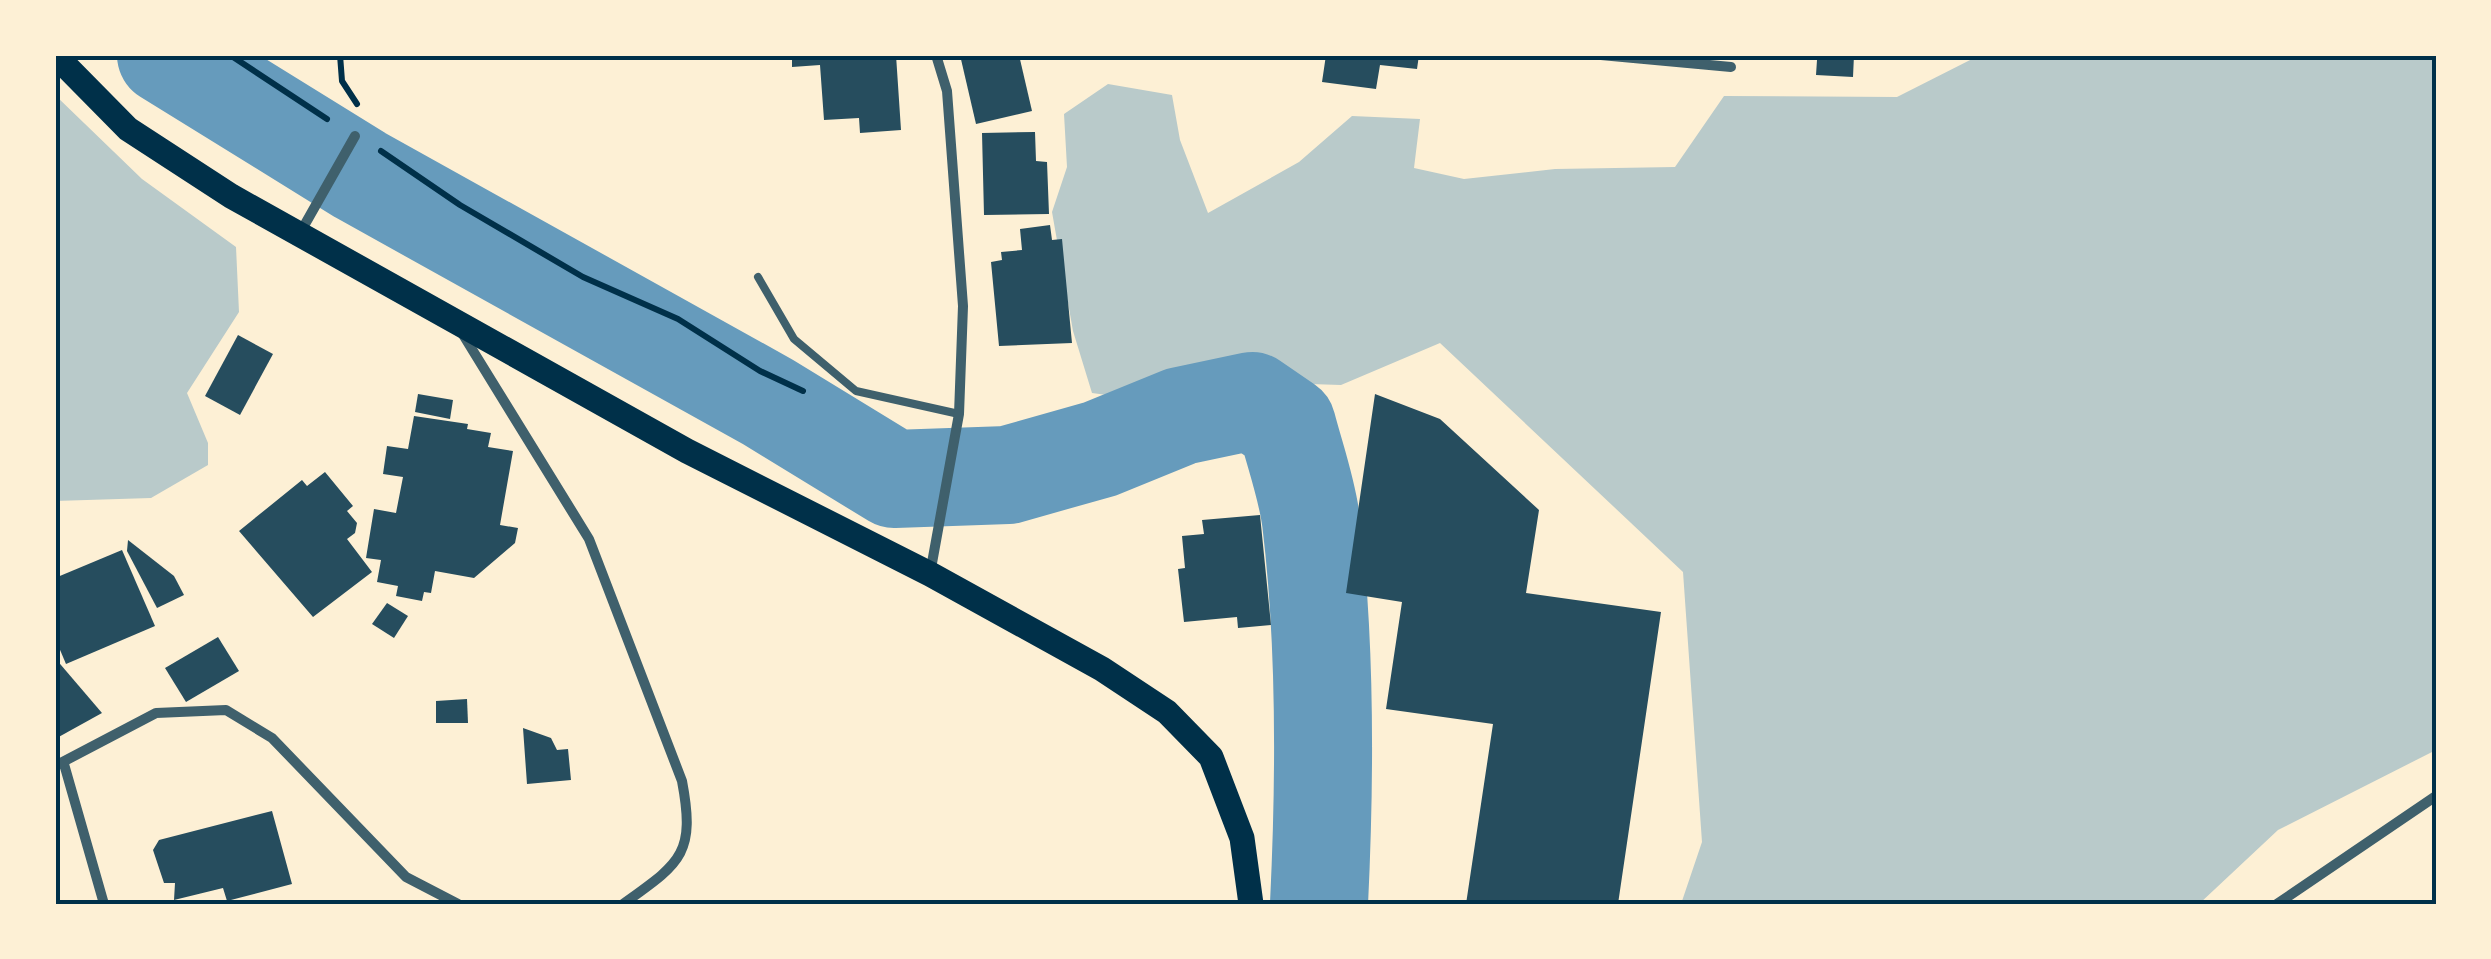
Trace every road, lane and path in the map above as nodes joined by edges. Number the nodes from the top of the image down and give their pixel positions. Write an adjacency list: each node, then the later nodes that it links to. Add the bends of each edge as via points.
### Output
1 (55, 55): 8 (main road, via 128,129)
2 (230, 55): 7 (path)
3 (340, 55): 7 (path, via 342,80 358,106)
4 (936, 55): 12 (street, via 948,91 960,266)
5 (1601, 55): 6 (street)
6 (1731, 67)
7 (355, 136): 8 (street); 11 (path, via 583,277 678,319)
8 (299, 234): 10 (main road)
9 (758, 277): 12 (lane, via 794,339 856,390)
10 (456, 323): 13 (main road, via 687,451); 18 (street, via 589,539 682,781 690,821 677,865)
11 (818, 398)
12 (959, 414): 13 (street)
13 (930, 574): 19 (main road, via 1102,669 1167,712 1211,757 1242,838)
14 (60, 765): 16 (street); 17 (street, via 156,713 226,710 272,738 406,878)
15 (2436, 796): 20 (street)
16 (104, 904)
17 (458, 904)
18 (624, 904)
19 (1251, 904)
20 (2277, 904)

